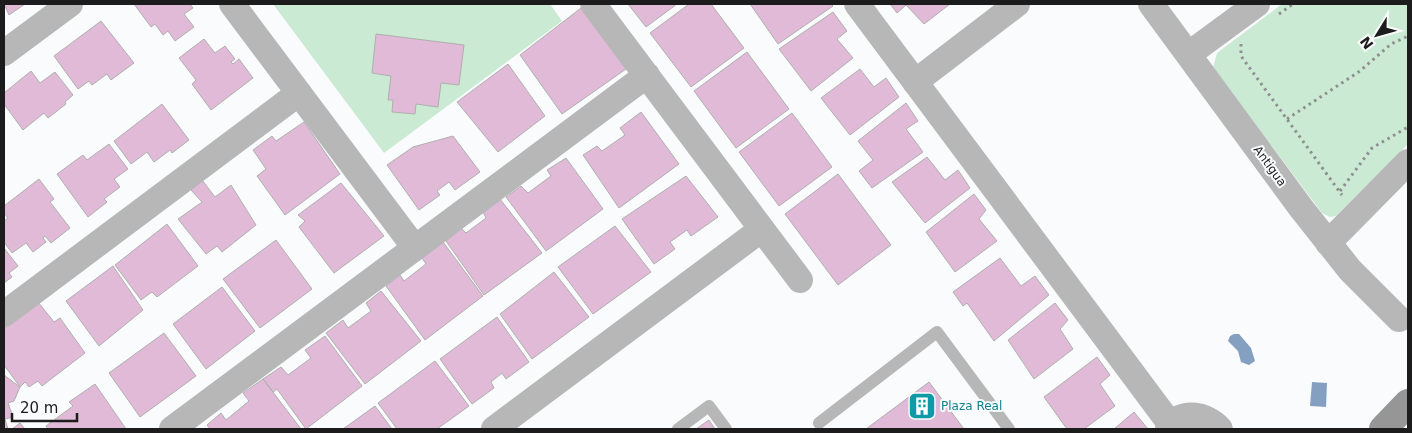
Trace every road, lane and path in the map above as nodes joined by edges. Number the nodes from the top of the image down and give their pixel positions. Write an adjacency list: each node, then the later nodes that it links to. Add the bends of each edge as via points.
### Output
1 (70, 4): 11 (street)
2 (232, 4): 15 (street)
3 (593, 4): 13 (street)
4 (857, 4): 14 (street)
5 (1017, 4): 14 (street)
6 (1150, 4): 12 (street, Antigua)
7 (1293, 4): 8 (path)
8 (1265, 12): 12 (street)
9 (1408, 36): 16 (path, via 1391,44 1360,71)
10 (1247, 40): 16 (path, via 1241,45 1241,56)
11 (4, 53)
12 (1189, 54): 20 (street, Antigua)
13 (647, 75): 19 (street); 21 (street)
14 (915, 82): 27 (street)
15 (299, 93): 21 (street); 23 (street)
16 (1288, 119): 17 (path, via 1340,191 1372,148)
17 (1408, 127)
18 (1408, 162): 20 (street)
19 (762, 229): 22 (street); 29 (street)
20 (1328, 242): 24 (street, Antigua, via 1350,270)
21 (415, 248): 28 (street)
22 (800, 280)
23 (4, 314)
24 (1399, 319)
25 (1408, 403): 34 (main road)
26 (819, 423): 32 (lane, via 937,332)
27 (1169, 427): 33 (street, via 1183,416 1198,415 1213,421)
28 (172, 429)
29 (494, 429)
30 (678, 429): 31 (lane, via 709,406)
31 (726, 429)
32 (1009, 429)
33 (1220, 429)
34 (1383, 429)

